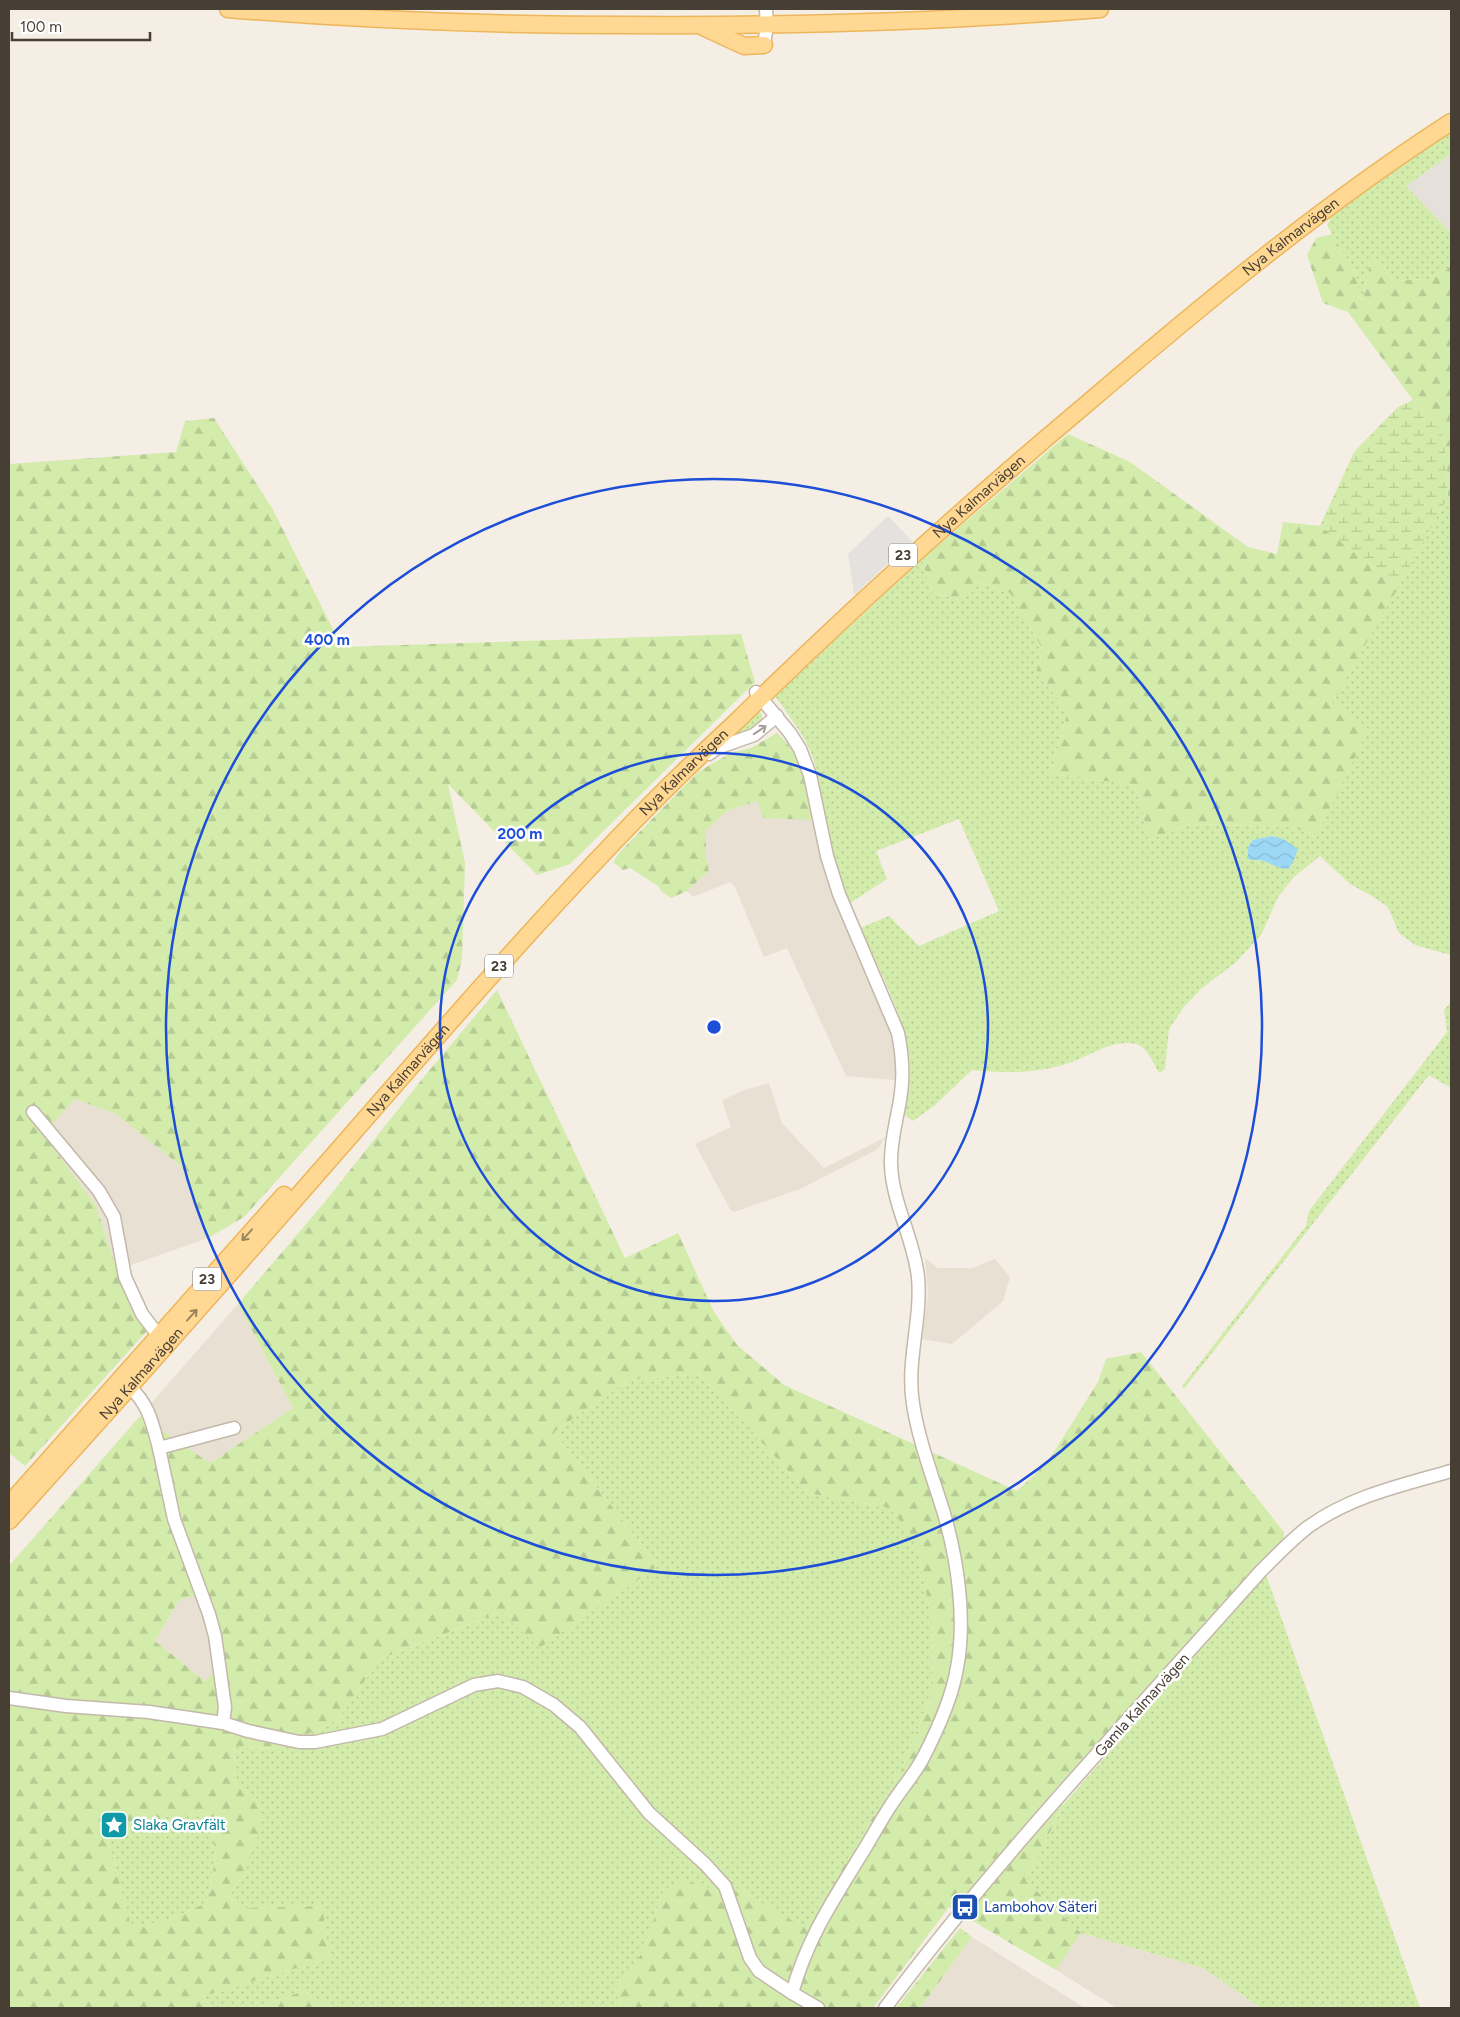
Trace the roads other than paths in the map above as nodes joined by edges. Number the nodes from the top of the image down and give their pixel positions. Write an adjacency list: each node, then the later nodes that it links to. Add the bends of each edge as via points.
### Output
1 (228, 9): 6 (main road, via 428,21)
2 (374, 9): 5 (main road, via 544,16)
3 (956, 9): 5 (main road)
4 (1100, 9): 5 (main road, via 922,20)
5 (767, 17): 6 (main road); 7 (street)
6 (701, 26): 7 (main road, via 744,46)
7 (764, 45)
8 (1451, 114): 10 (main road, Nya Kalmarvägen / 23, via 1294,226 1176,319 908,551)
9 (1451, 122): 10 (main road, Nya Kalmarvägen / 23, via 1405,151 1298,230 1174,330 1035,447)
10 (758, 695): 11 (street); 12 (main road, Nya Kalmarvägen / 23); 14 (main road, Nya Kalmarvägen / 23, one-way to 14, via 613,833)
11 (777, 716): 12 (street, one-way to 11, via 717,748 754,735); 23 (street, via 800,748 810,775 827,856 839,894 892,1015 901,1049 903,1076 891,1164 893,1186 918,1275 919,1306 911,1360 911,1389 919,1430 954,1553 960,1620 957,1668 944,1710 922,1759 829,1905 813,1934)
12 (686, 769): 15 (main road, Nya Kalmarvägen / 23, one-way to 12, via 471,997 617,838)
13 (33, 1112): 14 (street, via 99,1191 114,1217 124,1277 142,1314)
14 (158, 1335): 19 (main road, Nya Kalmarvägen / 23)
15 (130, 1386): 17 (street, via 149,1410); 20 (main road, Nya Kalmarvägen / 23)
16 (234, 1428): 17 (street)
17 (159, 1448): 22 (street, via 174,1519 215,1636 226,1707)
18 (1451, 1471): 25 (street, Gamla Kalmarvägen, via 1352,1502 1294,1538 1091,1762 965,1907)
19 (9, 1505)
20 (9, 1522)
21 (9, 1698): 22 (street)
22 (223, 1723): 23 (street, via 299,1742 315,1742 382,1729 474,1685 498,1681 523,1687 554,1704 580,1727 649,1813 725,1886 750,1958 759,1971)
23 (792, 1993): 24 (street)
24 (818, 2008)
25 (885, 2008)

